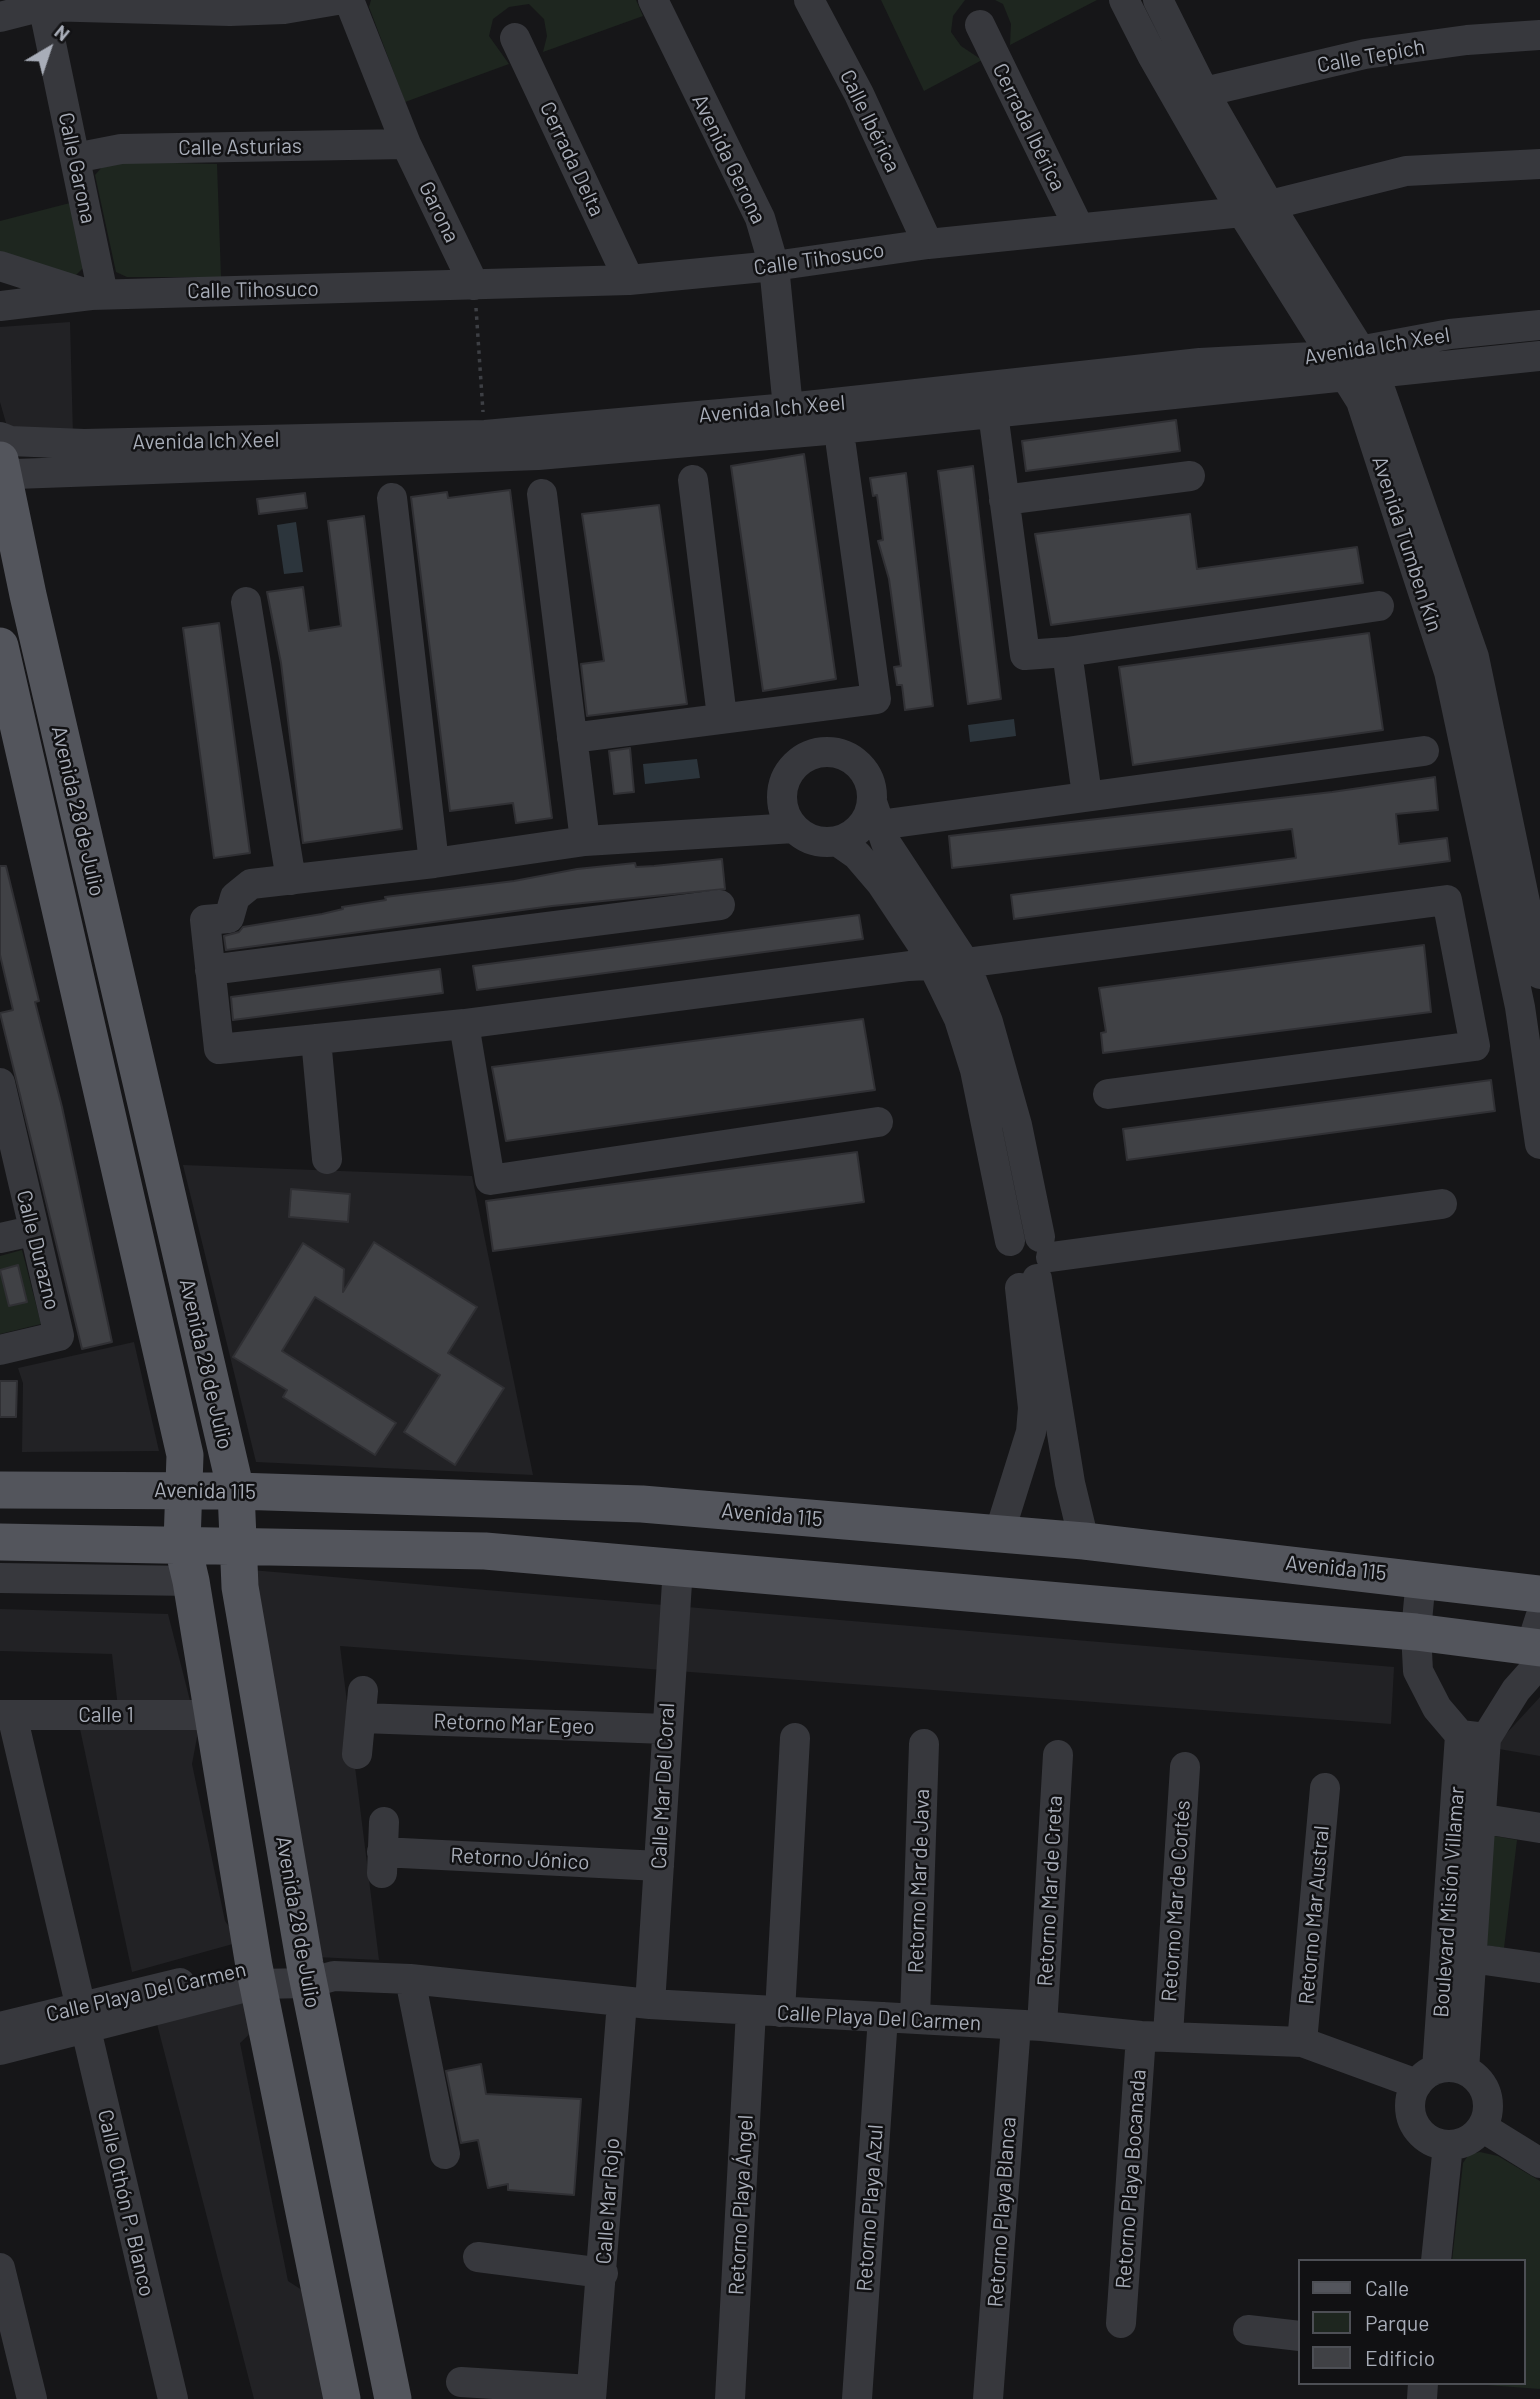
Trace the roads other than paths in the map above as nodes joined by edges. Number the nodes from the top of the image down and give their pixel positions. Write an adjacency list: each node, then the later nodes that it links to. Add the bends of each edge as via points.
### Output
1 (337, 0): 8 (street, via 284,9)
2 (349, 0): 14 (street, Garona)
3 (653, 0): 20 (street, Avenida Gerona, via 760,218)
4 (809, 0): 19 (street, Calle Ibérica, via 859,94)
5 (1124, 0): 17 (street, Avenida Tumben Kin)
6 (1158, 0): 13 (street, Avenida Tumben Kin)
7 (43, 3): 8 (street); 9 (street); 15 (street, Calle Garona)
8 (145, 4)
9 (0, 17)
10 (980, 25): 18 (street, Cerrada Ibérica)
11 (1540, 35): 13 (street, Calle Tepich, via 1365,54)
12 (515, 38): 22 (street, Cerrada Delta)
13 (1204, 92): 17 (street, Avenida Tumben Kin)
14 (406, 144): 15 (street, Calle Asturias, via 121,149); 23 (street, Garona)
15 (75, 159): 24 (street, Calle Garona)
16 (1540, 164): 17 (street, Calle Tihosuco, via 1406,171)
17 (1256, 209): 18 (street, Calle Tihosuco); 28 (street, Avenida Tumben Kin)
18 (1079, 228): 19 (street, Calle Tihosuco)
19 (928, 244): 20 (street, Calle Tihosuco)
20 (774, 265): 22 (street, Calle Tihosuco); 29 (street, Avenida Gerona)
21 (0, 266): 24 (street, Calle Tihosuco)
22 (629, 280): 23 (street, Calle Tihosuco)
23 (474, 285): 24 (street, Calle Tihosuco)
24 (97, 295): 25 (street, Calle Tihosuco)
25 (0, 306)
26 (1533, 326): 27 (street); 28 (street, Avenida Ich Xeel, via 1450,334)
27 (1538, 363): 28 (street, Avenida Ich Xeel)
28 (1354, 364): 29 (street, Avenida Ich Xeel, via 1200,363); 32 (street, via 838,429 538,455); 58 (street, Avenida Tumben Kin, via 1474,657); 64 (street, Avenida Tumben Kin, via 1361,401 1449,672 1520,1007)
29 (788, 408): 32 (street, Avenida Ich Xeel, via 485,435 84,444 10,441)
30 (995, 428): 37 (street)
31 (841, 446): 42 (street, via 876,699)
32 (3, 460): 73 (main road, Avenida 28 de Julio, via 28,595)
33 (1190, 476): 37 (street)
34 (693, 480): 43 (street)
35 (542, 494): 44 (street)
36 (392, 498): 52 (street)
37 (1004, 500): 41 (street, via 1025,655)
38 (246, 602): 53 (street)
39 (1378, 606): 41 (street)
40 (0, 646): 72 (main road, Avenida 28 de Julio, via 172,1391 185,1455)
41 (1067, 652): 47 (street)
42 (821, 708): 43 (street); 46 (street)
43 (722, 717): 44 (street)
44 (572, 738): 50 (street)
45 (1424, 751): 47 (street)
46 (823, 752): 48 (street, via 845,756 857,764 871,788); 49 (street, via 802,759 783,784 783,807)
47 (1087, 795): 48 (street)
48 (876, 813): 51 (street); 55 (street, via 886,843)
49 (794, 828): 50 (street); 51 (street, via 806,838)
50 (585, 841): 52 (street)
51 (837, 841): 56 (street, via 857,855 881,883)
52 (434, 863): 53 (street)
53 (291, 880): 57 (street, via 251,884 235,897 229,918 205,920)
54 (720, 905): 57 (street)
55 (965, 963): 56 (street); 62 (street, via 1447,900 1475,1046); 69 (street, via 988,1022 1017,1125)
56 (933, 965): 59 (street); 69 (street, via 975,1070 1010,1241 1004,1263 1013,1276)
57 (210, 970): 60 (street, via 219,1049)
58 (1540, 974)
59 (464, 1024): 60 (street); 63 (street, via 490,1180)
60 (317, 1039): 65 (street)
61 (0, 1083): 67 (street, Calle Durazno)
62 (1108, 1094)
63 (878, 1122)
64 (1540, 1144)
65 (327, 1159)
66 (1442, 1204): 69 (street)
67 (32, 1230): 68 (street); 70 (street, Calle Durazno, via 60,1336)
68 (0, 1238)
69 (1037, 1263): 74 (street, via 1031,1432); 75 (street, via 1070,1483)
70 (0, 1350)
71 (0, 1490): 72 (main road, Avenida 115)
72 (184, 1491): 73 (main road, Avenida 115); 77 (main road, Avenida 28 de Julio)
73 (236, 1491): 74 (main road, Avenida 115, via 642,1504); 78 (main road, Avenida 28 de Julio)
74 (999, 1534): 75 (main road, Avenida 115)
75 (1084, 1541): 81 (main road, Avenida 115)
76 (0, 1542): 77 (main road)
77 (182, 1543): 78 (main road); 82 (main road, Avenida 28 de Julio)
78 (240, 1546): 79 (main road, via 485,1550); 103 (main road, Avenida 28 de Julio, via 240,1587)
79 (678, 1567): 84 (main road); 88 (street, Calle Mar Del Coral)
80 (0, 1578): 82 (street)
81 (1421, 1578): 83 (main road, Avenida 115); 84 (street)
82 (191, 1581): 87 (main road, Avenida 28 de Julio)
83 (1540, 1594)
84 (1416, 1632): 85 (main road); 89 (street, via 1418,1671 1425,1690)
85 (1538, 1644): 89 (street, via 1516,1690)
86 (6, 1715): 87 (street, Calle 1); 107 (street, Calle Othón P. Blanco)
87 (213, 1715): 102 (main road, Avenida 28 de Julio)
88 (666, 1729): 92 (street, Retorno Mar Egeo, via 363,1705); 99 (street, Calle Mar Del Coral)
89 (1473, 1736): 96 (street, Boulevard Misión Villamar); 115 (street, Boulevard Misión Villamar)
90 (795, 1738): 106 (street, Retorno Playa Ángel)
91 (924, 1744): 109 (street, Retorno Mar de Java)
92 (357, 1754)
93 (1058, 1755): 110 (street, Retorno Mar de Creta)
94 (1185, 1767): 112 (street, Retorno Mar de Cortés)
95 (1325, 1788): 113 (street, Retorno Mar Austral)
96 (1478, 1818): 98 (street); 100 (street, Boulevard Misión Villamar)
97 (384, 1822): 99 (street, Retorno Jónico, via 382,1862)
98 (1540, 1828)
99 (659, 1866): 105 (street, Calle Mar Del Coral)
100 (1471, 1958): 101 (street); 115 (street, Boulevard Misión Villamar)
101 (1540, 1968)
102 (256, 1975): 103 (street, Calle Playa Del Carmen); 107 (street, Calle Playa Del Carmen); 131 (main road, Avenida 28 de Julio)
103 (316, 1975): 104 (street, Calle Playa Del Carmen); 132 (main road, Avenida 28 de Julio)
104 (410, 1979): 105 (street, Calle Playa Del Carmen); 118 (street)
105 (636, 2003): 106 (street, Calle Playa Del Carmen); 123 (street, Calle Mar Rojo)
106 (766, 2012): 108 (street, Calle Playa Del Carmen); 133 (street, Retorno Playa Ángel)
107 (83, 2017): 111 (street, Calle Playa Del Carmen); 114 (street, Calle Playa Del Carmen); 130 (street, Calle Othón P. Blanco)
108 (883, 2017): 109 (street, Calle Playa Del Carmen); 134 (street, Retorno Playa Azul)
109 (915, 2018): 110 (street, Calle Playa Del Carmen)
110 (1029, 2026): 112 (street, Calle Playa Del Carmen); 135 (street, Retorno Playa Blanca)
111 (0, 2027)
112 (1155, 2036): 113 (street, Calle Playa Del Carmen); 124 (street, Retorno Playa Bocanada)
113 (1302, 2042): 115 (street, Calle Playa Del Carmen)
114 (0, 2050)
115 (1439, 2074): 116 (street, via 1475,2077 1484,2088 1488,2101); 117 (street, via 1411,2097 1410,2110 1422,2135)
116 (1482, 2127): 117 (street, via 1473,2137); 119 (street)
117 (1448, 2145): 121 (street)
118 (445, 2154)
119 (1540, 2163)
120 (478, 2257): 123 (street)
121 (1436, 2259)
122 (0, 2268): 129 (street)
123 (603, 2273): 128 (street, Calle Mar Rojo)
124 (1121, 2323)
125 (1248, 2330): 126 (street)
126 (1298, 2336)
127 (461, 2382): 128 (street)
128 (591, 2395)
129 (32, 2399)
130 (173, 2399)
131 (342, 2399)
132 (393, 2399)
133 (730, 2399)
134 (857, 2399)
135 (988, 2399)

